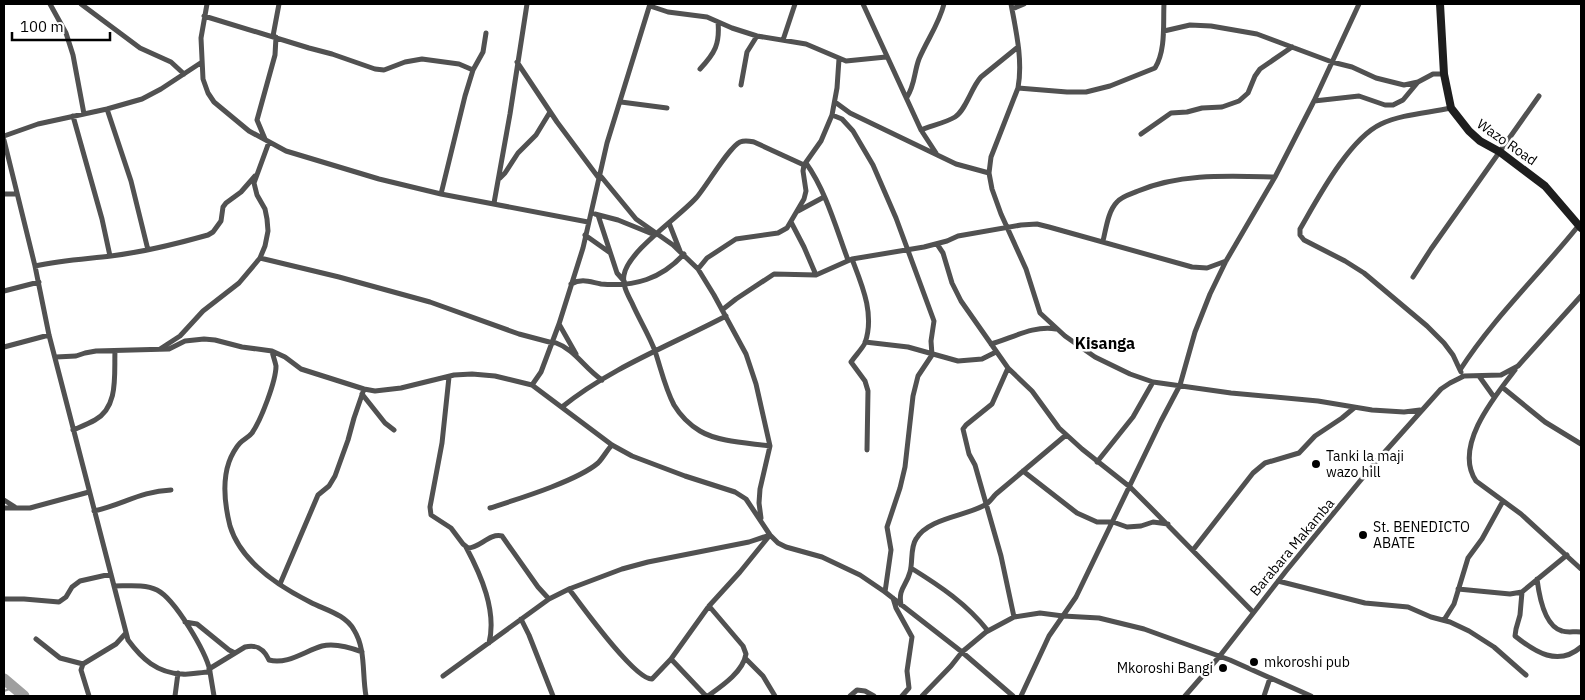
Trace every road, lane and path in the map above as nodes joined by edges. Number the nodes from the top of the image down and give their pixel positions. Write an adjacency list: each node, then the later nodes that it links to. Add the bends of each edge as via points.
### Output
1 (50, 4): 45 (street, via 73,54)
2 (81, 4): 31 (street, via 140,48 171,62)
3 (207, 4): 15 (street)
4 (279, 4): 20 (street)
5 (527, 4): 27 (street)
6 (795, 4): 21 (street)
7 (863, 4): 24 (street)
8 (944, 4): 37 (street)
9 (1024, 4): 14 (street)
10 (1164, 4): 17 (street)
11 (1359, 4): 28 (street)
12 (1440, 4): 32 (main road, Wazo Road)
13 (650, 5): 16 (street); 38 (street)
14 (1012, 6): 22 (street)
15 (204, 16): 20 (street); 26 (street)
16 (718, 22): 19 (street); 29 (street, via 715,52)
17 (1164, 31): 23 (street, via 1190,25 1211,26 1257,34); 35 (street, via 1158,64 1151,70 1086,92)
18 (486, 33): 30 (street, via 482,52)
19 (757, 36): 21 (street); 34 (street, via 747,52)
20 (275, 37): 30 (street, via 376,69 384,70 422,59 459,64); 52 (street, via 276,55 257,120)
21 (783, 40): 25 (street, via 806,44)
22 (1018, 47): 35 (street); 48 (street, via 976,82 955,117)
23 (1292, 47): 28 (street); 49 (street, via 1260,69 1248,93 1239,101 1222,107 1171,113)
24 (886, 57): 25 (street, via 854,62); 37 (street)
25 (839, 59): 39 (street)
26 (202, 62): 31 (street); 52 (street, via 205,86 214,102 249,131)
27 (517, 62): 44 (street); 60 (street)
28 (1332, 62): 33 (street, via 1404,85); 40 (street)
29 (700, 69)
30 (473, 70): 63 (street)
31 (184, 74): 41 (street, via 153,94)
32 (1444, 74): 33 (street, via 1433,74); 43 (main road, Wazo Road)
33 (1418, 82): 40 (street, via 1403,100 1393,105 1385,106 1359,96)
34 (741, 86)
35 (1018, 88): 56 (street, via 991,157)
36 (1539, 96): 53 (street)
37 (906, 97): 48 (street)
38 (620, 102): 42 (street); 58 (street)
39 (835, 102): 46 (street); 54 (street, via 850,113)
40 (1314, 102): 59 (street)
41 (107, 108): 45 (street); 79 (street, via 131,181)
42 (667, 108)
43 (1451, 108): 53 (main road, Wazo Road, via 1480,142); 114 (street, via 1392,119 1368,132 1347,155 1299,232 1304,240 1364,273 1398,302 1444,343)
44 (550, 112): 58 (street); 60 (street, via 536,135)
45 (84, 114): 47 (street)
46 (832, 115): 55 (street); 78 (street, via 842,120 861,143)
47 (73, 116): 50 (street); 82 (street)
48 (921, 130): 54 (street)
49 (1141, 134)
50 (4, 136)
51 (4, 140): 62 (street)
52 (267, 141): 57 (street); 63 (street, via 286,151)
53 (1500, 152): 72 (main road, Wazo Road, via 1546,186); 89 (street)
54 (937, 153): 56 (street, via 956,164)
55 (805, 164): 64 (street); 66 (street, via 806,191); 71 (street, via 754,142 740,142 729,151 701,192)
56 (989, 173): 73 (street)
57 (258, 174): 79 (street, via 224,206 221,221 213,232); 83 (street, via 254,184 265,209 268,232)
58 (599, 176): 67 (street); 75 (street, via 636,219)
59 (1275, 177): 76 (street, via 1212,176 1143,189 1117,202); 85 (street)
60 (500, 178): 65 (street)
61 (4, 192): 62 (street)
62 (17, 194): 86 (street)
63 (441, 194): 65 (street)
64 (824, 197): 66 (street); 84 (street)
65 (494, 203): 69 (street)
66 (798, 211): 70 (street)
67 (590, 214): 68 (street); 69 (street)
68 (598, 215): 75 (street); 80 (street)
69 (588, 222): 74 (street)
70 (792, 222): 87 (street, via 778,233 729,242); 88 (street)
71 (670, 223): 75 (street); 81 (street)
72 (1580, 227): 114 (street, via 1503,313)
73 (1007, 228): 76 (street, via 1037,224); 77 (street, via 958,236); 98 (street, via 1026,268 1040,313)
74 (585, 235): 80 (street); 92 (street)
75 (656, 235): 81 (street); 91 (street, via 634,256 624,273)
76 (1103, 241): 85 (street, via 1192,267 1207,268)
77 (937, 244): 78 (street); 102 (street, via 961,301)
78 (908, 248): 84 (street); 109 (street, via 934,321)
79 (148, 250): 82 (street)
80 (610, 253): 91 (street, via 617,274)
81 (682, 253): 87 (street); 91 (street, via 671,268 656,277)
82 (110, 256): 86 (street)
83 (260, 258): 101 (street, via 430,302); 104 (street, via 239,283 203,310 180,336)
84 (850, 260): 88 (street); 100 (street, via 868,307)
85 (1226, 261): 121 (street, via 1195,332)
86 (35, 266): 90 (street)
87 (698, 269): 95 (street)
88 (816, 275): 95 (street, via 774,274)
89 (1413, 277)
90 (38, 282): 93 (street); 99 (street)
91 (624, 282): 92 (street, via 593,283 584,280); 107 (street)
92 (571, 284): 97 (street)
93 (4, 291)
94 (1581, 296): 112 (street)
95 (722, 310): 96 (street)
96 (726, 316): 107 (street); 133 (street, via 746,354)
97 (559, 324): 101 (street); 111 (street)
98 (1057, 329): 102 (street, via 1032,330); 119 (street, via 1095,357)
99 (49, 335): 103 (street); 110 (street)
100 (865, 342): 109 (street, via 908,347); 134 (street, via 851,362 868,391)
101 (554, 343): 111 (street, via 568,348); 120 (street, via 542,372)
102 (990, 344): 108 (street)
103 (4, 347)
104 (160, 349): 105 (street); 106 (street, via 204,339)
105 (115, 350): 110 (street); 128 (street, via 110,406 96,420)
106 (272, 351): 123 (street, via 300,369); 159 (street, via 276,364 273,384 251,435 238,444 229,462 225,482 229,518 237,544 252,562)
107 (655, 351): 118 (street); 133 (street, via 666,387 686,421 713,436)
108 (996, 352): 109 (street, via 968,361); 113 (street)
109 (932, 355): 163 (street, via 918,376 913,396 900,488 887,528 891,550)
110 (56, 356): 128 (street)
111 (577, 356): 118 (street)
112 (1518, 366): 116 (street, via 1501,375); 122 (street)
113 (1008, 368): 130 (street, via 1032,391); 142 (street, via 992,404 963,430)
114 (1460, 370): 115 (street)
115 (1464, 376): 116 (street); 127 (street, Barabara Makamba, via 1450,382)
116 (1479, 376): 124 (street)
117 (449, 377): 120 (street, via 482,375); 123 (street, via 401,388); 151 (street, via 430,511 432,517 451,528)
118 (602, 380): 125 (street)
119 (1153, 382): 121 (street); 135 (street, via 1133,417)
120 (532, 385): 125 (street)
121 (1180, 385): 126 (street); 137 (street)
122 (1502, 387): 124 (street); 132 (street, via 1546,422)
123 (363, 392): 129 (street, via 385,423); 159 (street, via 335,476 318,495)
124 (1494, 397): 141 (street, via 1472,438 1469,466 1476,481)
125 (562, 407): 131 (street)
126 (1354, 408): 127 (street); 152 (street, via 1315,436 1298,453 1275,458 1253,472)
127 (1420, 410): 158 (street, Barabara Makamba)
128 (73, 430): 139 (street)
129 (394, 430)
130 (1066, 436): 135 (street); 136 (street)
131 (612, 444): 145 (street, via 599,462 584,472); 147 (street, via 647,463 735,492 746,499)
132 (1581, 444)
133 (770, 446): 147 (street, via 760,489)
134 (868, 450)
135 (1097, 462): 137 (street)
136 (1023, 471): 142 (street); 148 (street, via 1077,513 1097,522)
137 (1130, 487): 148 (street); 149 (street)
138 (171, 490): 146 (street, via 149,492)
139 (89, 492): 144 (street, via 30,508); 146 (street)
140 (4, 500): 144 (street)
141 (1503, 501): 153 (street); 162 (street, via 1468,558)
142 (986, 504): 154 (street, via 944,520 920,534 913,547); 172 (street)
143 (4, 508): 144 (street)
144 (18, 508)
145 (490, 508)
146 (94, 511): 156 (street)
147 (761, 520): 150 (street)
148 (1113, 522): 149 (street, via 1127,527 1153,522); 171 (street, via 1076,597)
149 (1168, 524): 152 (street)
150 (770, 535): 161 (street, via 648,562); 163 (street, via 786,547 838,564); 169 (street)
151 (466, 547): 167 (street, via 472,549 495,536 502,536); 180 (street, via 480,573 487,596 491,630)
152 (1193, 550): 170 (street)
153 (1567, 555): 155 (street); 157 (street)
154 (911, 568): 168 (street, via 901,589); 176 (street, via 968,608)
155 (1581, 569)
156 (111, 574): 160 (street); 166 (street, via 80,581 59,602)
157 (1537, 579): 164 (street); 177 (street, via 1546,614 1554,627 1560,631)
158 (1278, 581): 170 (street, Barabara Makamba); 174 (street, via 1365,603 1408,607)
159 (280, 584): 182 (street, via 344,620 353,629)
160 (114, 586): 175 (street, via 156,589 167,596); 178 (street)
161 (569, 589): 167 (street); 187 (street, via 622,655 646,678 652,679)
162 (1458, 589): 164 (street, via 1510,594); 174 (street, via 1454,604)
163 (885, 592): 165 (street)
164 (1522, 592): 181 (street, via 1516,636 1533,650 1550,656 1570,654)
165 (893, 598): 168 (street); 203 (street, via 912,636 907,671 909,688)
166 (4, 599)
167 (549, 599): 173 (street)
168 (901, 604): 183 (street)
169 (709, 606): 186 (street, via 743,646); 187 (street)
170 (1253, 612): 185 (street, Barabara Makamba)
171 (1063, 616): 172 (street, via 1040,613); 185 (street, via 1115,621); 206 (street, via 1049,636)
172 (1014, 617): 176 (street)
173 (521, 619): 180 (street); 198 (street)
174 (1444, 620): 191 (street, via 1494,647)
175 (185, 622): 184 (street, via 197,624); 189 (street)
176 (988, 631): 183 (street)
177 (1581, 632)
178 (126, 634): 188 (street); 190 (street, via 144,659 158,668)
179 (36, 639): 188 (street, via 60,658)
180 (488, 644): 192 (street)
181 (1581, 647)
182 (362, 652): 184 (street, via 353,648 322,646 276,662 269,660 266,652 251,645); 197 (street)
183 (962, 652): 204 (street); 205 (street)
184 (235, 653): 189 (street)
185 (1219, 657): 193 (street); 207 (street, Barabara Makamba)
186 (745, 658): 199 (street, via 725,683); 200 (street, via 764,676)
187 (672, 659): 199 (street)
188 (83, 664): 194 (street, via 81,670)
189 (210, 670): 190 (street); 196 (street)
190 (178, 674): 195 (street)
191 (1526, 675)
192 (443, 676)
193 (1270, 678): 208 (street); 209 (street)
194 (89, 696)
195 (174, 696)
196 (214, 696)
197 (366, 696)
198 (554, 696)
199 (707, 696)
200 (775, 696)
201 (850, 696): 202 (street, via 858,690)
202 (874, 696)
203 (902, 696)
204 (922, 696)
205 (1012, 696)
206 (1021, 696)
207 (1185, 696)
208 (1264, 696)
209 (1311, 696)

